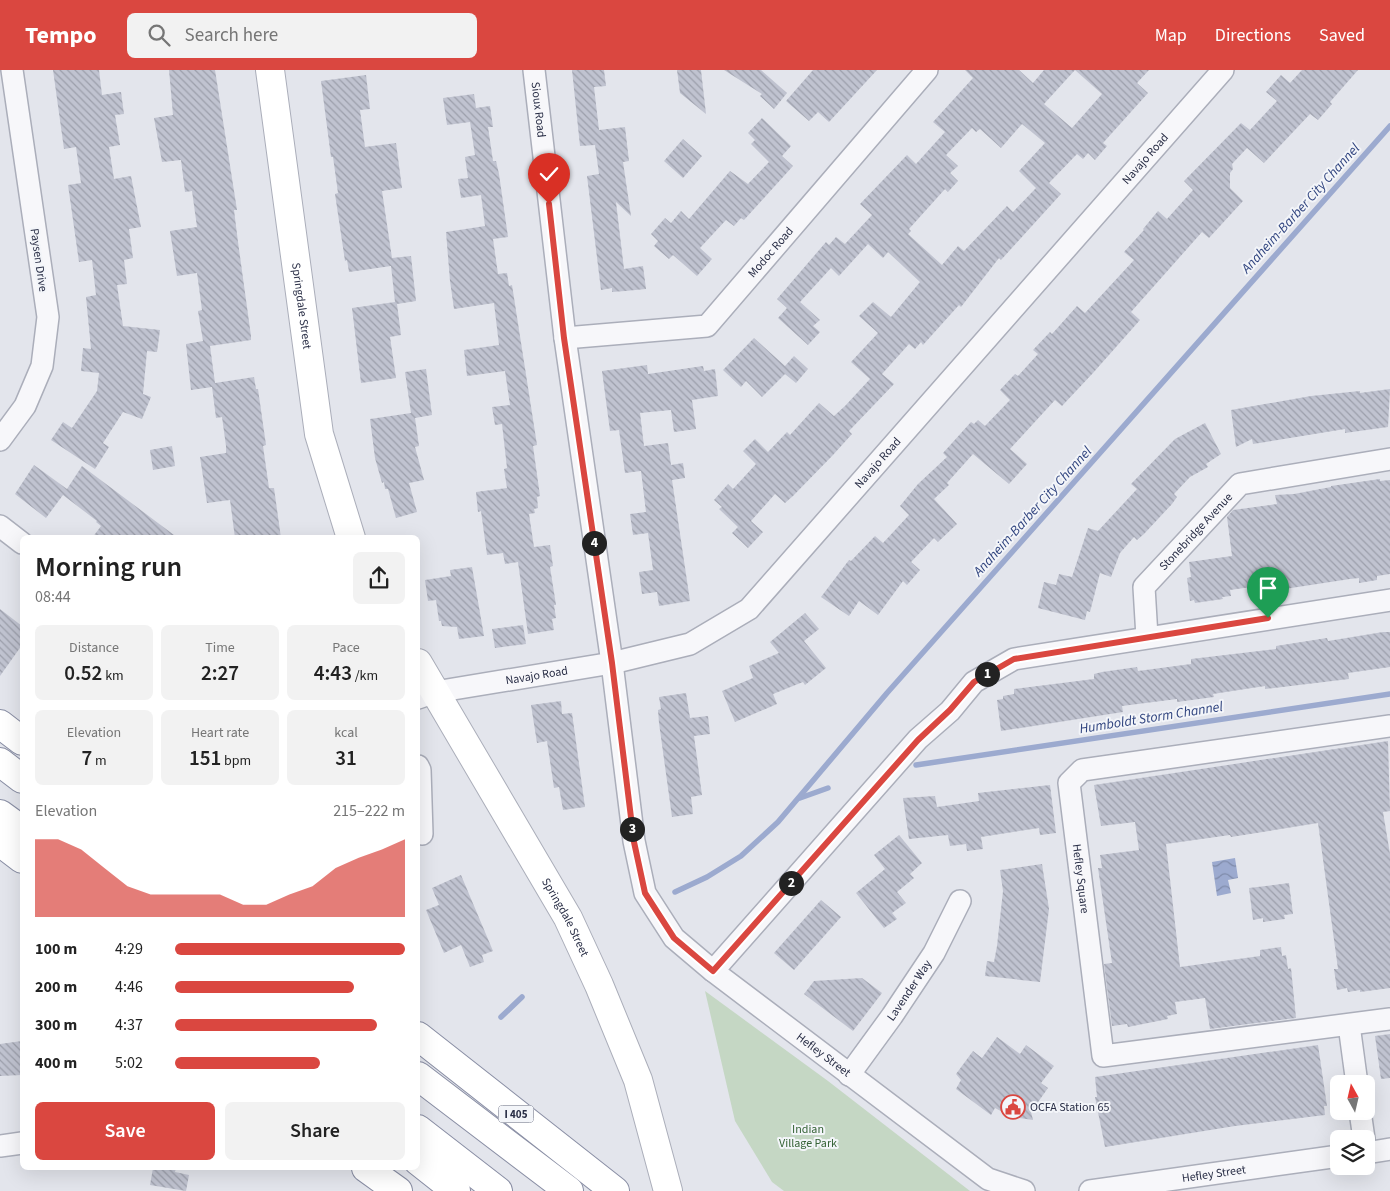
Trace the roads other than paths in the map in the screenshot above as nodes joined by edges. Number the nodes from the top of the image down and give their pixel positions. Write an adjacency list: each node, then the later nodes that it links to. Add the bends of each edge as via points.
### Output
1 (12, 70): 7 (street, Paysen Drive, via 48,317 42,366 25,406)
2 (270, 70): 10 (main road, Springdale Street, via 319,434)
3 (534, 70): 6 (street, Sioux Road)
4 (927, 70): 6 (street, Modoc Road, via 707,326)
5 (1223, 70): 14 (street, Navajo Road, via 749,609 690,644)
6 (564, 338): 14 (street, Sioux Road)
7 (0, 440)
8 (1390, 458): 13 (street, Stonebridge Avenue, via 1240,484 1144,588)
9 (0, 526): 11 (street)
10 (350, 535)
11 (20, 541)
12 (1390, 600): 13 (street)
13 (1147, 637): 30 (street, via 1014,659 974,682 918,740)
14 (612, 663): 16 (street, Navajo Road); 28 (street, Sioux Road, via 634,842)
15 (420, 671): 16 (main road, Springdale Street)
16 (426, 695): 52 (main road, Springdale Street, via 568,918 638,1080)
17 (0, 724): 19 (main road)
18 (1390, 726): 32 (street, Hefley Square, via 1082,770 1069,784 1103,1056)
19 (20, 739)
20 (0, 762): 22 (main road)
21 (420, 770): 25 (street)
22 (20, 777)
23 (0, 814): 24 (main road)
24 (20, 829)
25 (422, 834)
26 (0, 842): 27 (main road)
27 (20, 857)
28 (645, 893): 30 (street, Hefley Street, via 674,938)
29 (960, 901): 34 (street, Lavender Way, via 934,953)
30 (713, 971): 34 (street, Hefley Street)
31 (1390, 1019): 32 (street, Hefley Square)
32 (1348, 1025): 35 (street)
33 (420, 1038): 51 (main road, I 405)
34 (849, 1074): 53 (street, Hefley Street, via 988,1179)
35 (1356, 1075)
36 (420, 1078): 50 (main road)
37 (420, 1131): 49 (main road)
38 (20, 1143): 39 (street)
39 (0, 1146)
40 (1390, 1149): 41 (street)
41 (1375, 1152)
42 (1330, 1157): 54 (street, Hefley Street)
43 (420, 1163): 48 (main road)
44 (368, 1170): 46 (main road)
45 (369, 1170): 47 (main road)
46 (389, 1191)
47 (398, 1191)
48 (456, 1191)
49 (498, 1191)
50 (569, 1191)
51 (614, 1191)
52 (668, 1191)
53 (1024, 1191)
54 (1090, 1191)

